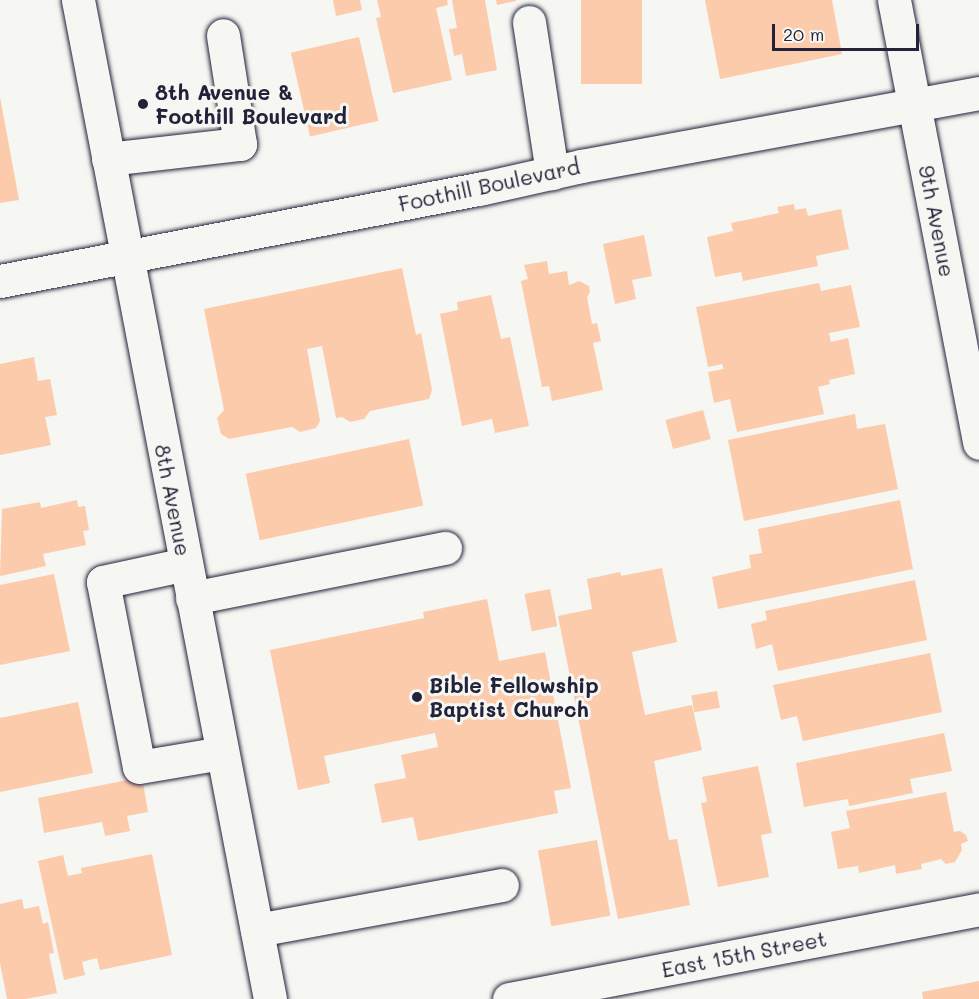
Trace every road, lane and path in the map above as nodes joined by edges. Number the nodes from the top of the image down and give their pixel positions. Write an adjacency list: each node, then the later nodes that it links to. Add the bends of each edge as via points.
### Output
1 (78, 0): 7 (street, 8th Avenue)
2 (894, 0): 6 (street, 9th Avenue)
3 (529, 22): 8 (street)
4 (223, 35): 7 (street, via 240,144)
5 (979, 93): 6 (street, Foothill Boulevard)
6 (914, 105): 8 (street, Foothill Boulevard); 11 (street, 9th Avenue)
7 (108, 159): 9 (street, 8th Avenue)
8 (552, 173): 9 (street, Foothill Boulevard)
9 (126, 256): 10 (street, Foothill Boulevard); 13 (street, 8th Avenue)
10 (0, 281)
11 (979, 443)
12 (445, 548): 14 (street)
13 (186, 564): 14 (street, 8th Avenue); 15 (street, via 104,582 110,617 139,767)
14 (192, 598): 15 (street, 8th Avenue)
15 (222, 753): 18 (street, 8th Avenue)
16 (502, 885): 18 (street)
17 (979, 909): 20 (street, East 15th Street)
18 (257, 930): 19 (street, 8th Avenue)
19 (270, 999)
20 (509, 999)

